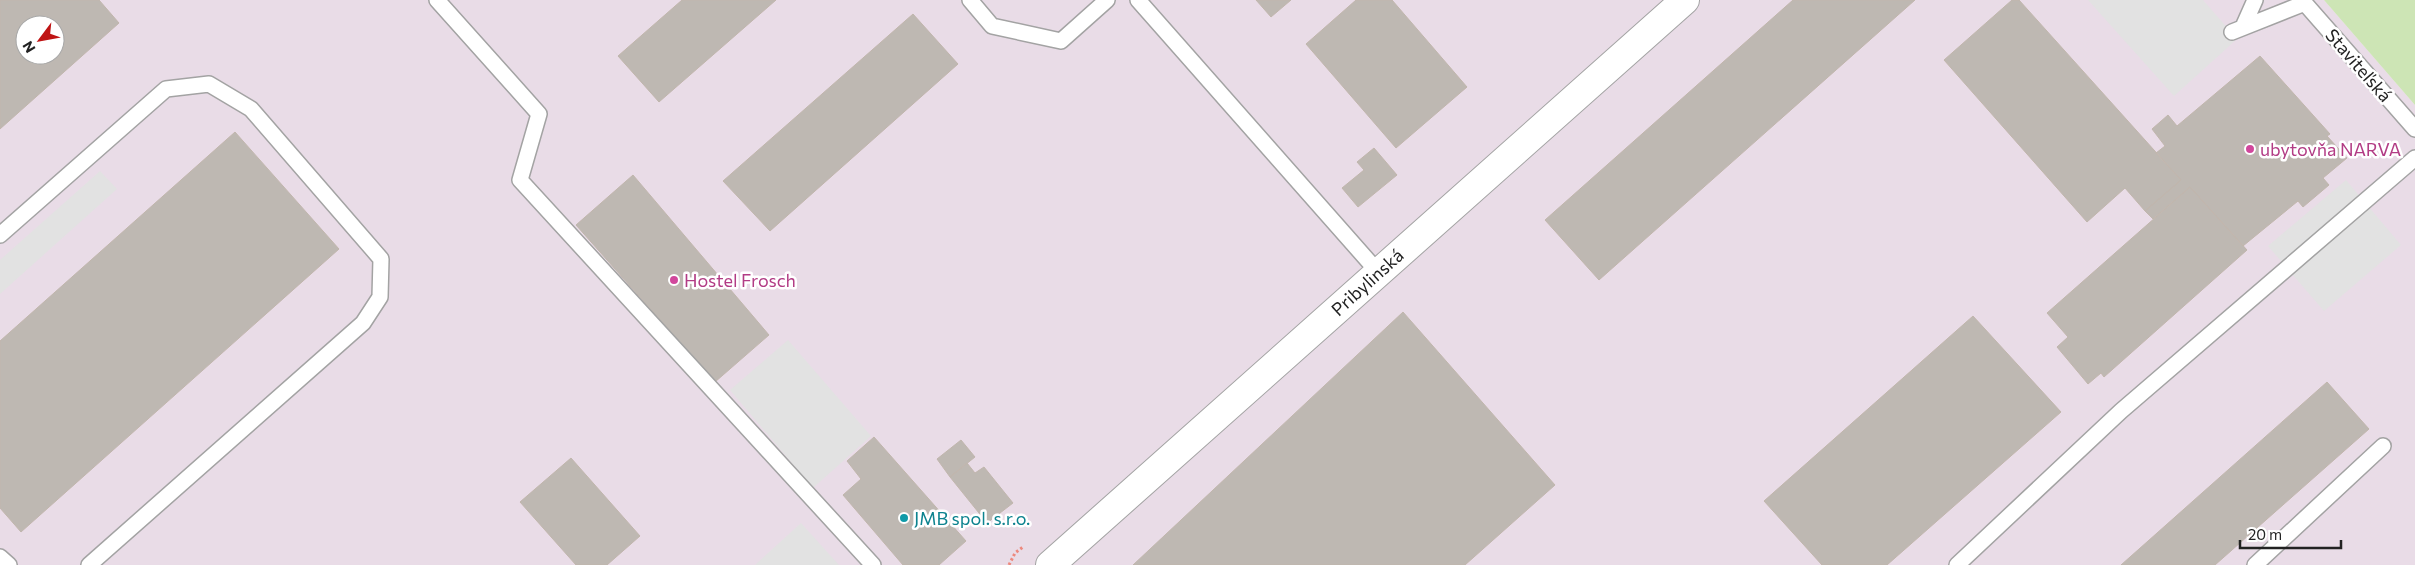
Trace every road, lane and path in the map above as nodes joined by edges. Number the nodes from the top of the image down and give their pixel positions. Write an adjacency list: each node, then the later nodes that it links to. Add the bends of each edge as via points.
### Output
1 (436, 0): 16 (lane, via 539,114 520,180)
2 (970, 0): 3 (lane, via 992,26 1061,41)
3 (1107, 0)
4 (1138, 0): 11 (lane)
5 (1685, 0): 11 (street, Pribylinská)
6 (2255, 0): 7 (lane, via 2238,30)
7 (2304, 2): 8 (lane, Staviteľská)
8 (2415, 129)
9 (2415, 158): 18 (lane, via 2121,411)
10 (0, 235): 15 (lane, via 166,88 209,84 251,109 381,260 380,297 363,323)
11 (1378, 272): 17 (street, Pribylinská)
12 (2383, 446): 19 (lane)
13 (0, 556): 14 (lane)
14 (9, 565)
15 (89, 565)
16 (873, 565)
17 (1050, 565)
18 (1957, 565)
19 (2255, 565)

